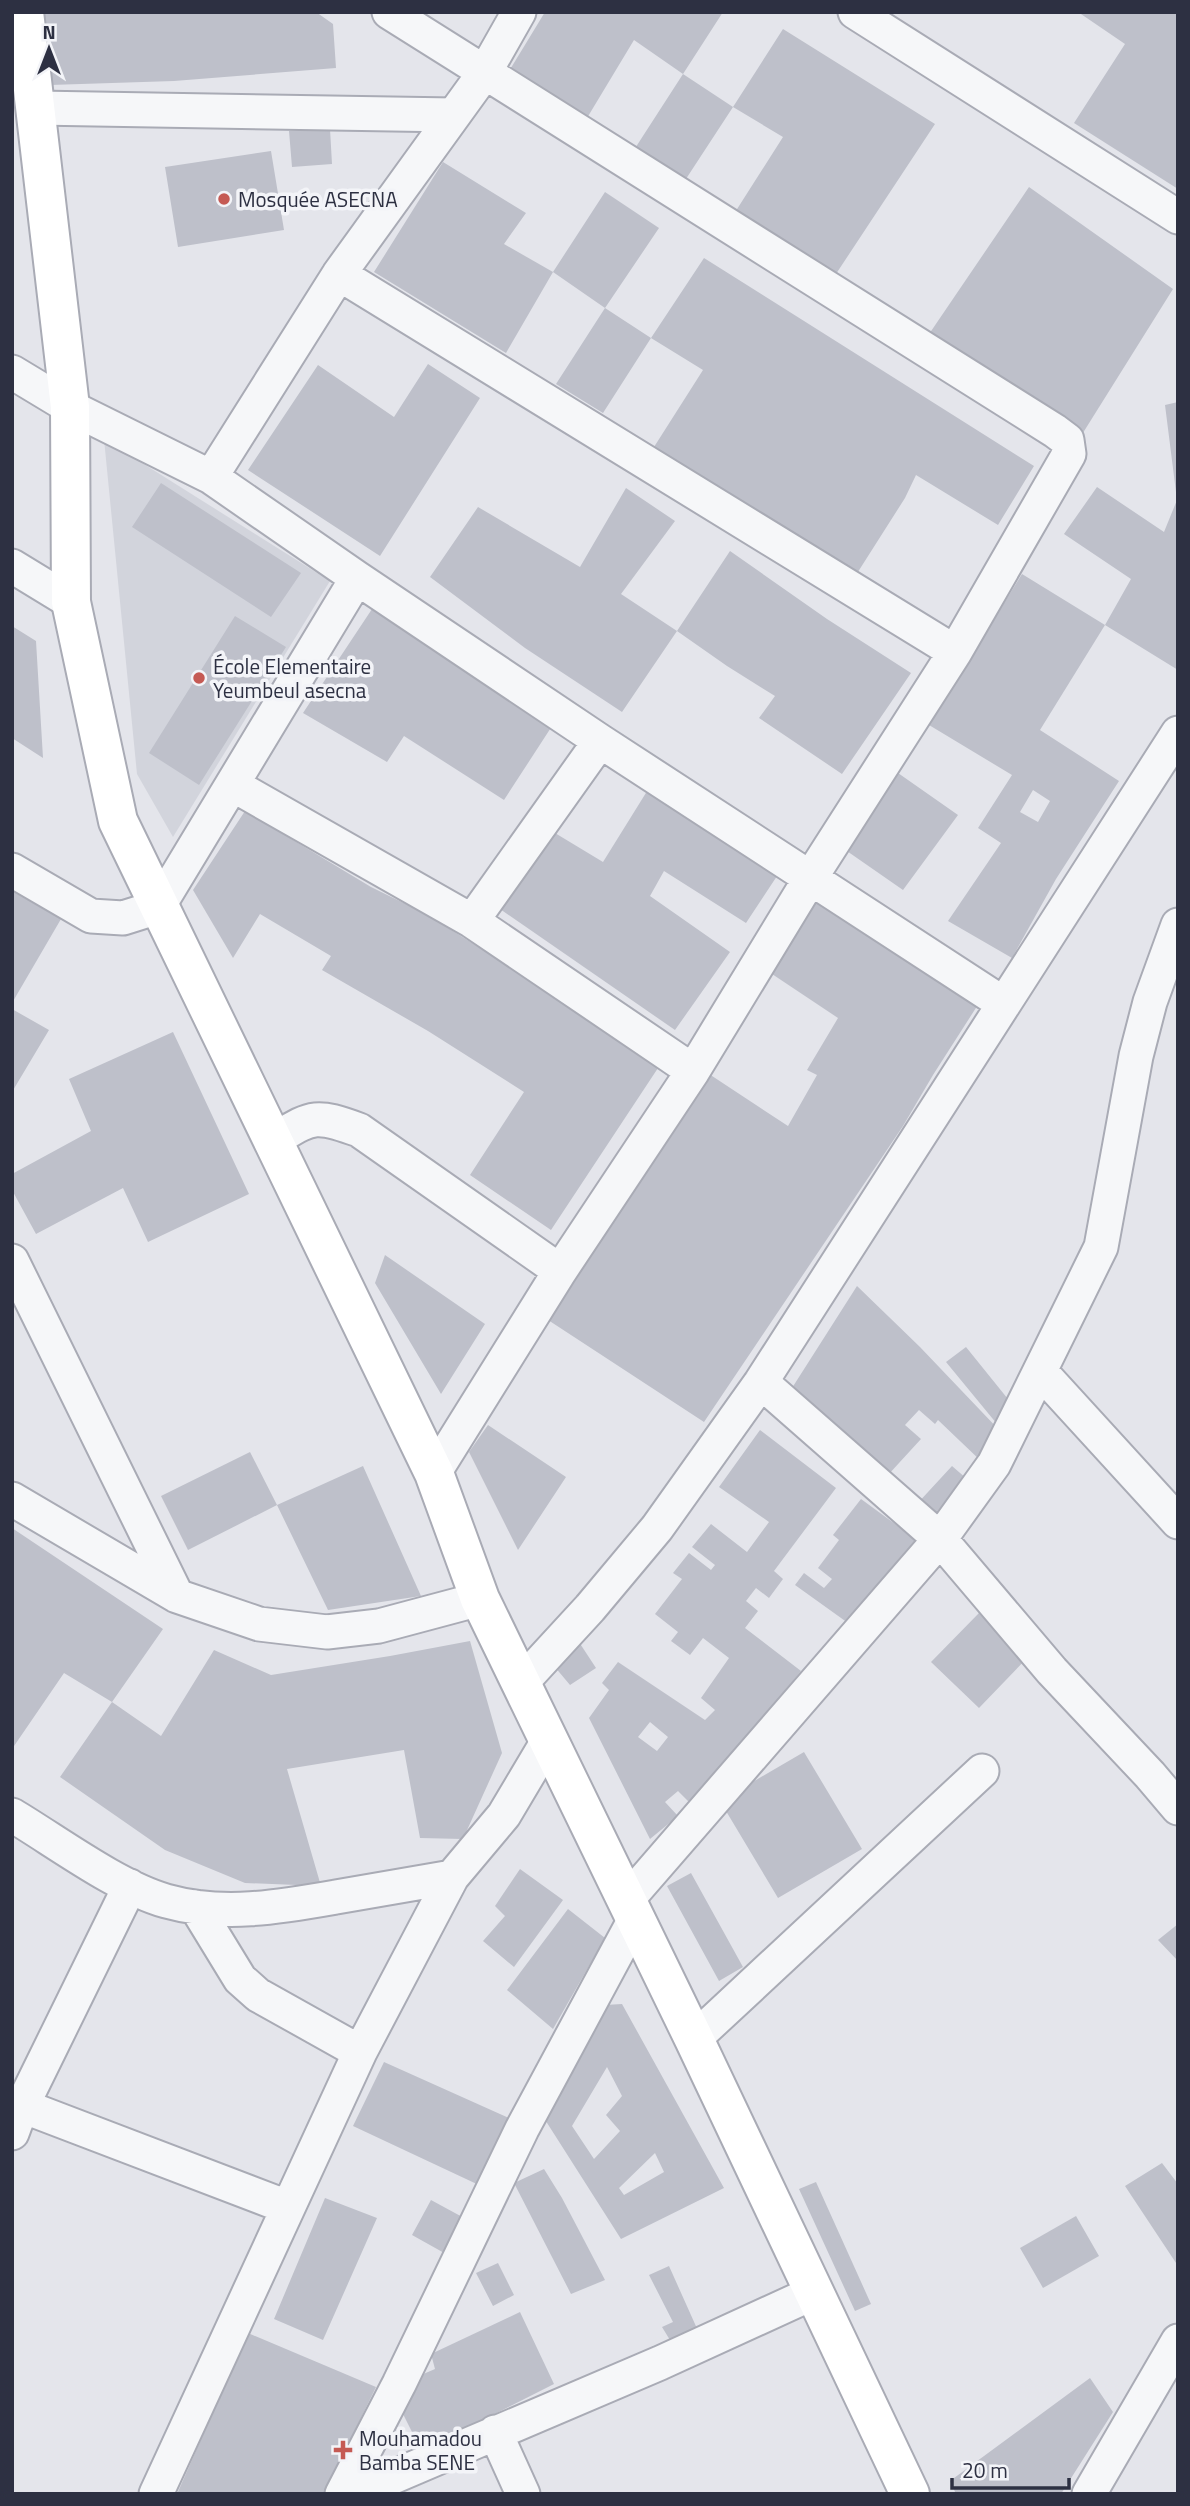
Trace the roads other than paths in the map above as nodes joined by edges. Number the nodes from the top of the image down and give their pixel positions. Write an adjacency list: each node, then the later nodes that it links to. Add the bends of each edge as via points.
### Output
1 (24, 12): 6 (main road)
2 (389, 12): 5 (street)
3 (519, 12): 5 (street)
4 (855, 12): 8 (street)
5 (485, 72): 7 (street); 16 (street, via 1067,440 1069,454)
6 (36, 108): 7 (street); 11 (main road)
7 (454, 116): 9 (street)
8 (1178, 217)
9 (340, 274): 12 (street); 16 (street)
10 (12, 372): 11 (street)
11 (70, 407): 12 (street); 15 (main road)
12 (211, 477): 14 (street)
13 (12, 566): 15 (street)
14 (357, 578): 18 (street); 19 (street)
15 (71, 602): 22 (main road, via 118,821)
16 (955, 652): 21 (street)
17 (1178, 733): 25 (street)
18 (600, 741): 21 (street); 23 (street)
19 (233, 785): 22 (street); 23 (street)
20 (12, 870): 22 (street, via 91,916 123,918)
21 (811, 877): 25 (street); 26 (street)
22 (158, 908): 27 (main road)
23 (472, 920): 26 (street)
24 (1178, 925): 30 (street, via 1136,1056 1101,1247)
25 (1004, 1003): 31 (street)
26 (693, 1072): 29 (street)
27 (272, 1141): 29 (street, via 306,1121 328,1119 359,1130); 32 (main road)
28 (12, 1261): 36 (street)
29 (560, 1272): 32 (street)
30 (1040, 1371): 34 (street); 35 (street, via 994,1464)
31 (761, 1382): 35 (street); 38 (street, via 657,1528)
32 (434, 1473): 37 (main road)
33 (12, 1499): 36 (street)
34 (1178, 1522)
35 (940, 1539): 41 (street, via 1052,1671); 46 (street)
36 (177, 1596): 37 (street, via 259,1624 327,1632 379,1626)
37 (480, 1599): 38 (main road)
38 (521, 1683): 39 (main road)
39 (548, 1741): 43 (street, via 504,1815); 46 (main road)
40 (982, 1771): 47 (street)
41 (1178, 1808)
42 (12, 1815): 44 (street)
43 (452, 1877): 45 (street, via 280,1907 229,1911); 48 (street)
44 (130, 1886): 45 (street); 49 (street)
45 (196, 1907): 48 (street, via 240,1979 258,1995)
46 (630, 1910): 47 (main road); 55 (street)
47 (694, 2039): 51 (main road)
48 (360, 2052): 50 (street)
49 (16, 2114): 50 (street)
50 (287, 2207): 54 (street)
51 (813, 2293): 53 (street); 58 (main road)
52 (1173, 2364): 59 (street)
53 (495, 2432): 56 (street); 57 (street)
54 (156, 2494)
55 (342, 2494)
56 (353, 2494)
57 (523, 2494)
58 (910, 2494)
59 (1089, 2494)

